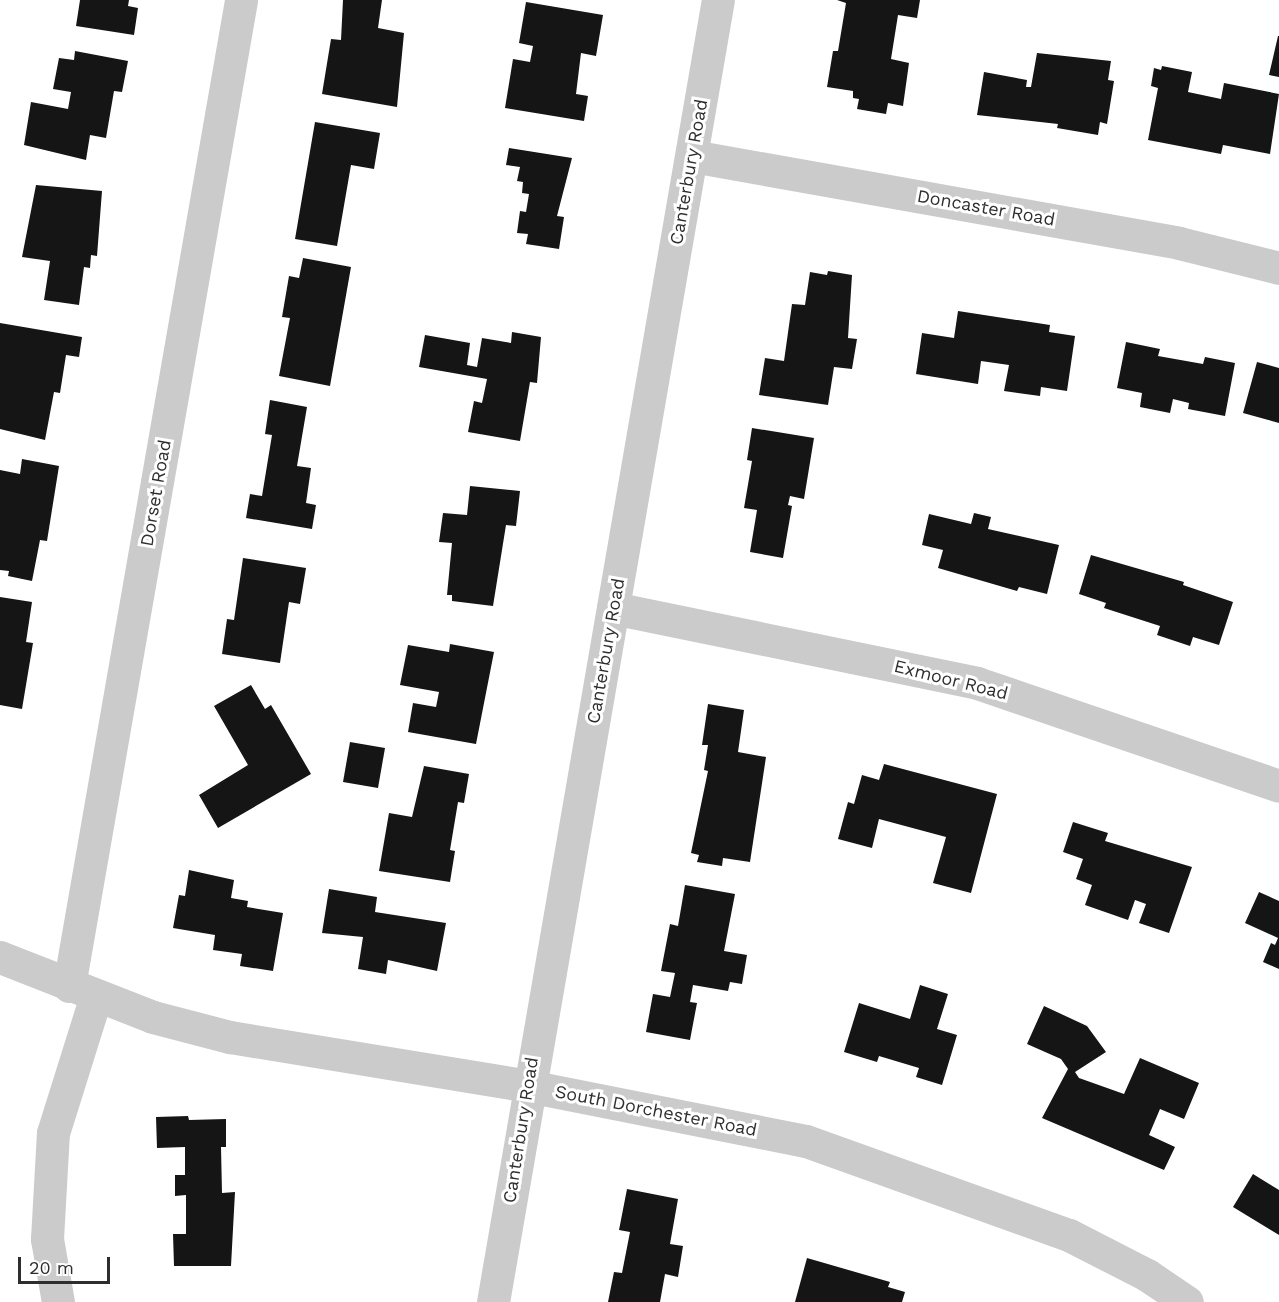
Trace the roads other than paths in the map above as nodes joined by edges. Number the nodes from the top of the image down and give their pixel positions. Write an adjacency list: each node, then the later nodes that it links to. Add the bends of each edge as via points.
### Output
1 (241, 0): 8 (street, Dorset Road)
2 (718, 0): 3 (street, Canterbury Road)
3 (692, 156): 4 (street, Doncaster Road, via 1179,243); 5 (street, Canterbury Road)
4 (1279, 268)
5 (613, 608): 6 (street, Exmoor Road, via 977,682); 9 (street, Canterbury Road)
6 (1279, 786)
7 (0, 957): 8 (street, South Dorchester Road)
8 (82, 991): 9 (street, South Dorchester Road, via 153,1017 230,1037); 10 (street, Dorset Road, via 54,1133 47,1239)
9 (528, 1086): 11 (street, Canterbury Road); 12 (street, South Dorchester Road, via 806,1141 1069,1235 1147,1275)
10 (58, 1302)
11 (493, 1302)
12 (1186, 1302)

